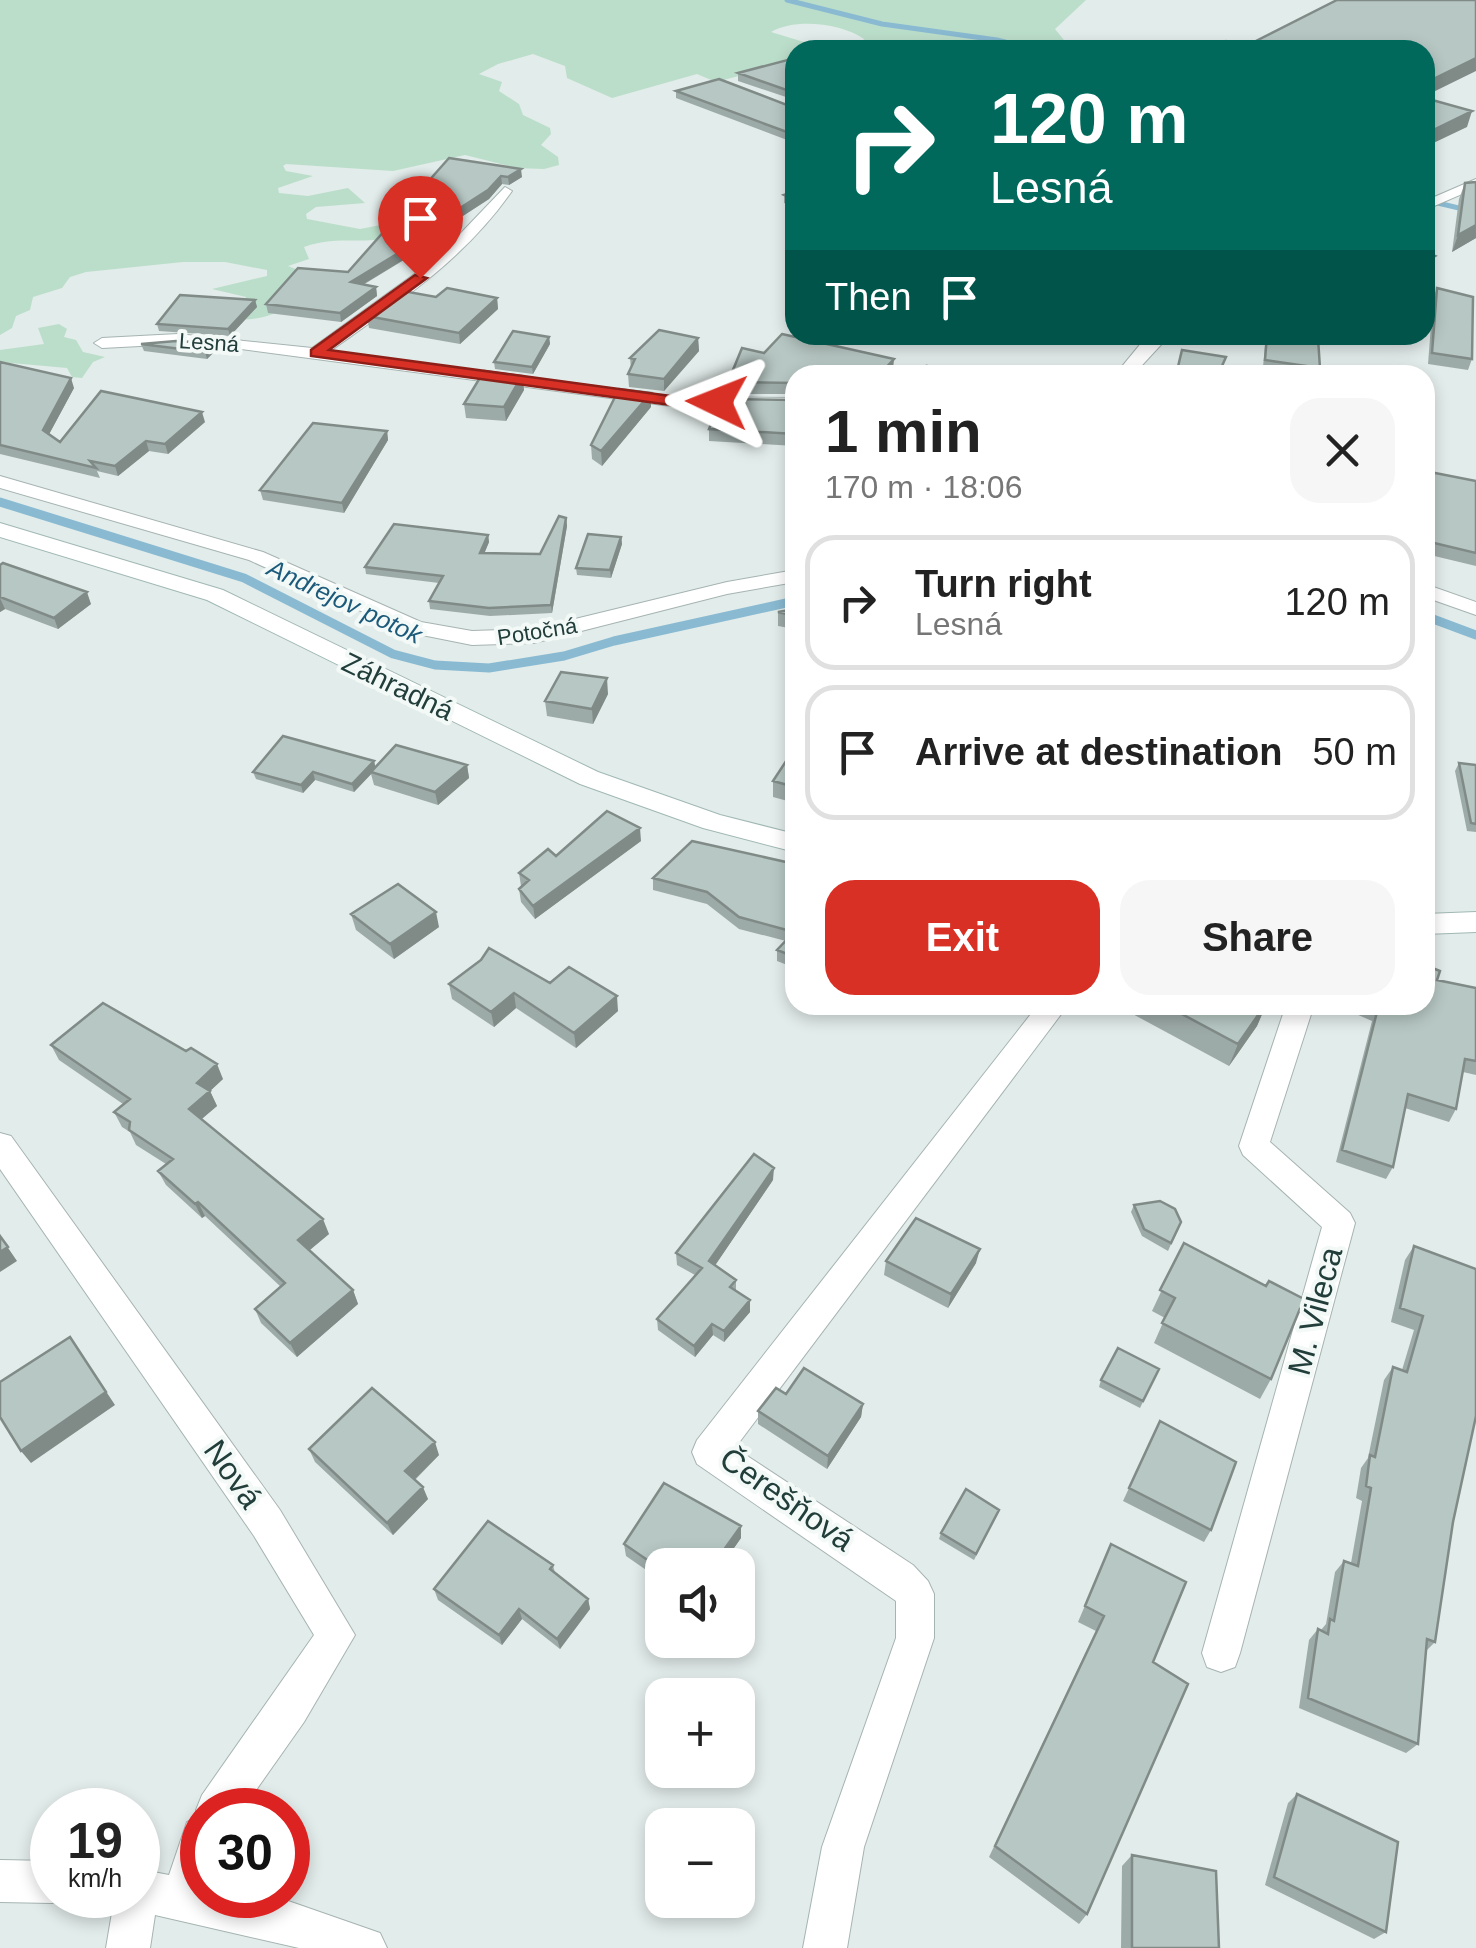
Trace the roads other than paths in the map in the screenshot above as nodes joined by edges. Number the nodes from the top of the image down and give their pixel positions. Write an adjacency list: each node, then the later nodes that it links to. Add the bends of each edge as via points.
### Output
1 (1476, 182): 3 (street)
2 (505, 191): 6 (street, via 486,222 446,259)
3 (1435, 201)
4 (102, 343): 6 (street, Lesná, via 178,339)
5 (1150, 345): 7 (street)
6 (316, 353): 8 (street, Lesná, via 678,402)
7 (1133, 365)
8 (785, 403)
9 (0, 482): 11 (street, Potočná, via 256,556 415,627 472,638 534,636)
10 (0, 530): 14 (street, Záhradná, via 215,596 589,778)
11 (785, 578)
12 (1435, 594): 13 (street)
13 (1476, 608)
14 (785, 840)
15 (1476, 922): 16 (street)
16 (1435, 924)
17 (1046, 1015): 28 (street, Čerešňová, via 710,1452 900,1578 914,1594 915,1638 843,1848)
18 (1297, 1015): 20 (street, M. Vileca, via 1254,1146 1339,1223)
19 (0, 1145): 21 (street, Nová, via 267,1523 336,1634)
20 (1221, 1653)
21 (233, 1788)
22 (0, 1881): 23 (street)
23 (30, 1882)
24 (132, 1918): 26 (street)
25 (274, 1918): 27 (street)
26 (128, 1948)
27 (365, 1948)
28 (825, 1948)

